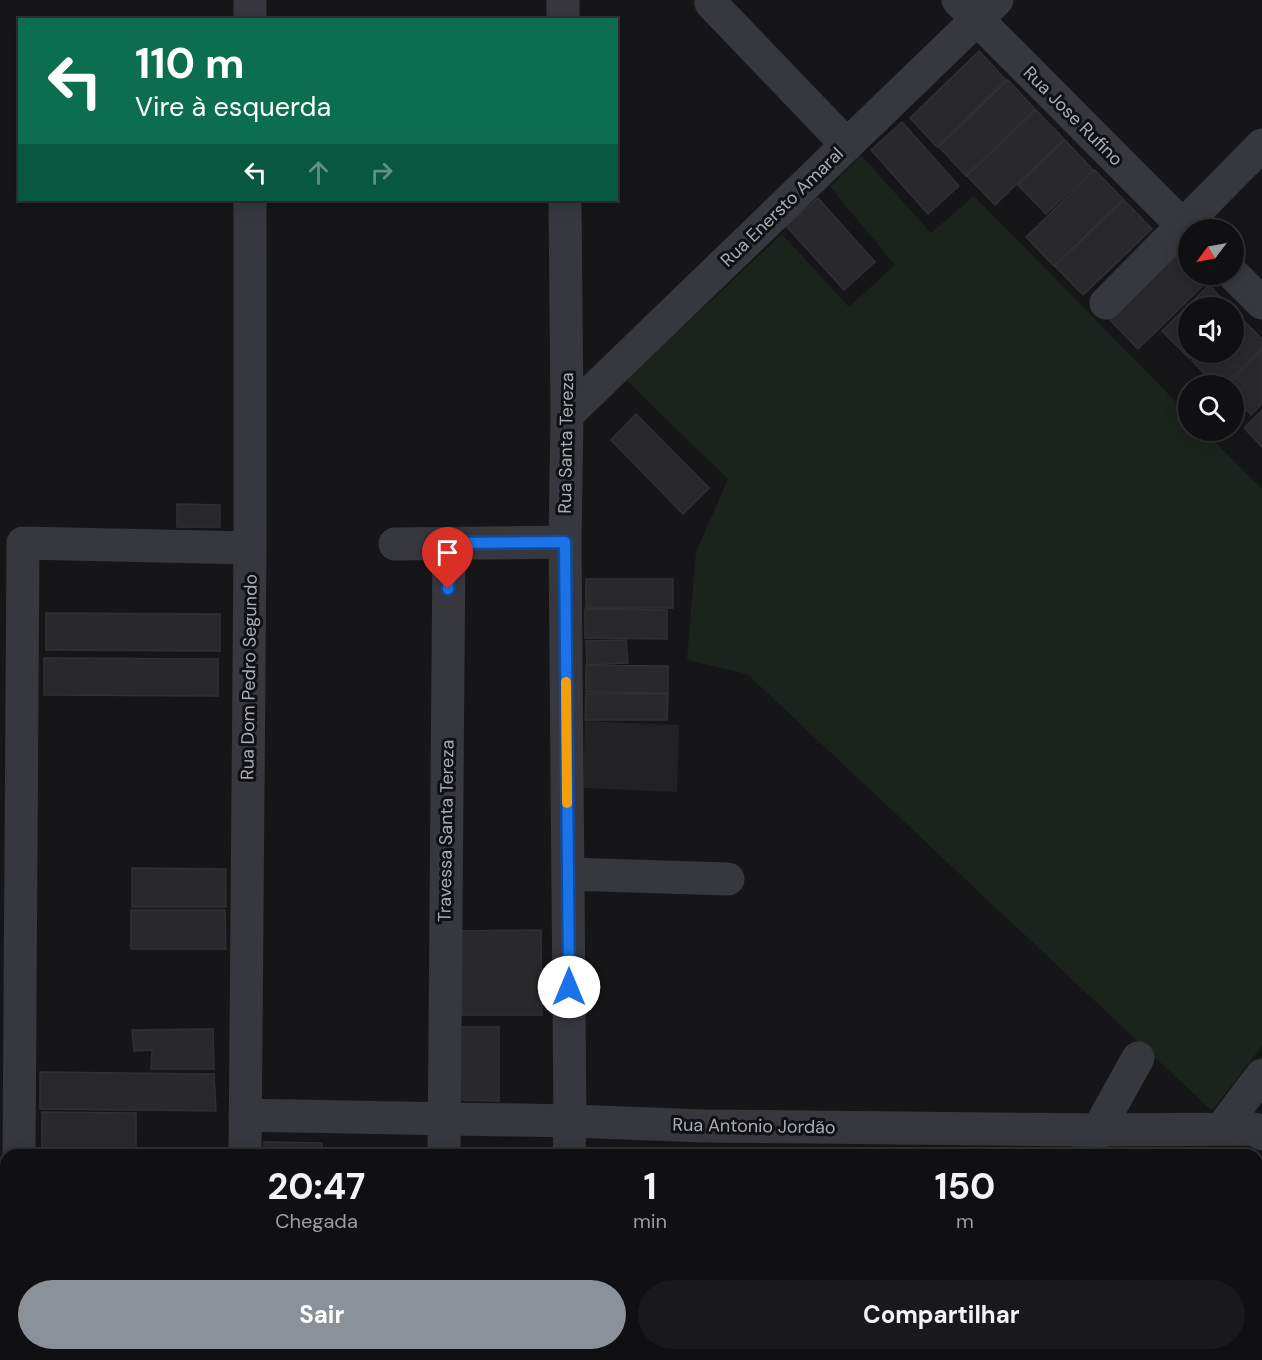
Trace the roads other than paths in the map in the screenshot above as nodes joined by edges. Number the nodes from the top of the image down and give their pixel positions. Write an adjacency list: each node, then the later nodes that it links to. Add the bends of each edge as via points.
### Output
1 (250, 0): 5 (street)
2 (563, 0): 6 (street)
3 (711, 3): 8 (street)
4 (977, 7): 8 (street, Rua Enersto Amaral); 12 (street, Rua Jose Rufino)
5 (250, 18)
6 (563, 18)
7 (1262, 144): 11 (street)
8 (847, 145): 17 (street, Rua Enersto Amaral)
9 (250, 201): 21 (street, Rua Dom Pedro Segundo)
10 (565, 201): 17 (street, Rua Santa Tereza)
11 (1194, 219)
12 (1178, 222)
13 (1178, 236): 15 (street)
14 (1244, 285): 16 (street)
15 (1106, 303)
16 (1262, 303)
17 (567, 415): 18 (street, Rua Santa Tereza)
18 (565, 542): 19 (street); 22 (street, Rua Santa Tereza)
19 (449, 543): 20 (street); 27 (street, Travessa Santa Tereza)
20 (395, 544)
21 (250, 548): 26 (street, Rua Dom Pedro Segundo); 34 (street, via 23,543)
22 (568, 874): 23 (street); 28 (street, Rua Santa Tereza)
23 (728, 879)
24 (1138, 1058): 33 (street)
25 (1262, 1075): 29 (street)
26 (245, 1115): 27 (street, Rua Antonio Jordão); 35 (street, Rua Dom Pedro Segundo)
27 (443, 1119): 28 (street, Rua Antonio Jordão); 36 (street, Travessa Santa Tereza)
28 (570, 1121): 31 (street, Rua Antonio Jordão); 37 (street, Rua Santa Tereza)
29 (1221, 1130): 30 (street, Rua Antonio Jordão, via 1255,1129); 33 (street, Rua Antonio Jordão)
30 (1262, 1134)
31 (704, 1141): 32 (street, Rua Antonio Jordão)
32 (827, 1141): 33 (street, Rua Antonio Jordão)
33 (1093, 1143)
34 (19, 1149)
35 (245, 1149)
36 (444, 1149)
37 (569, 1149)

